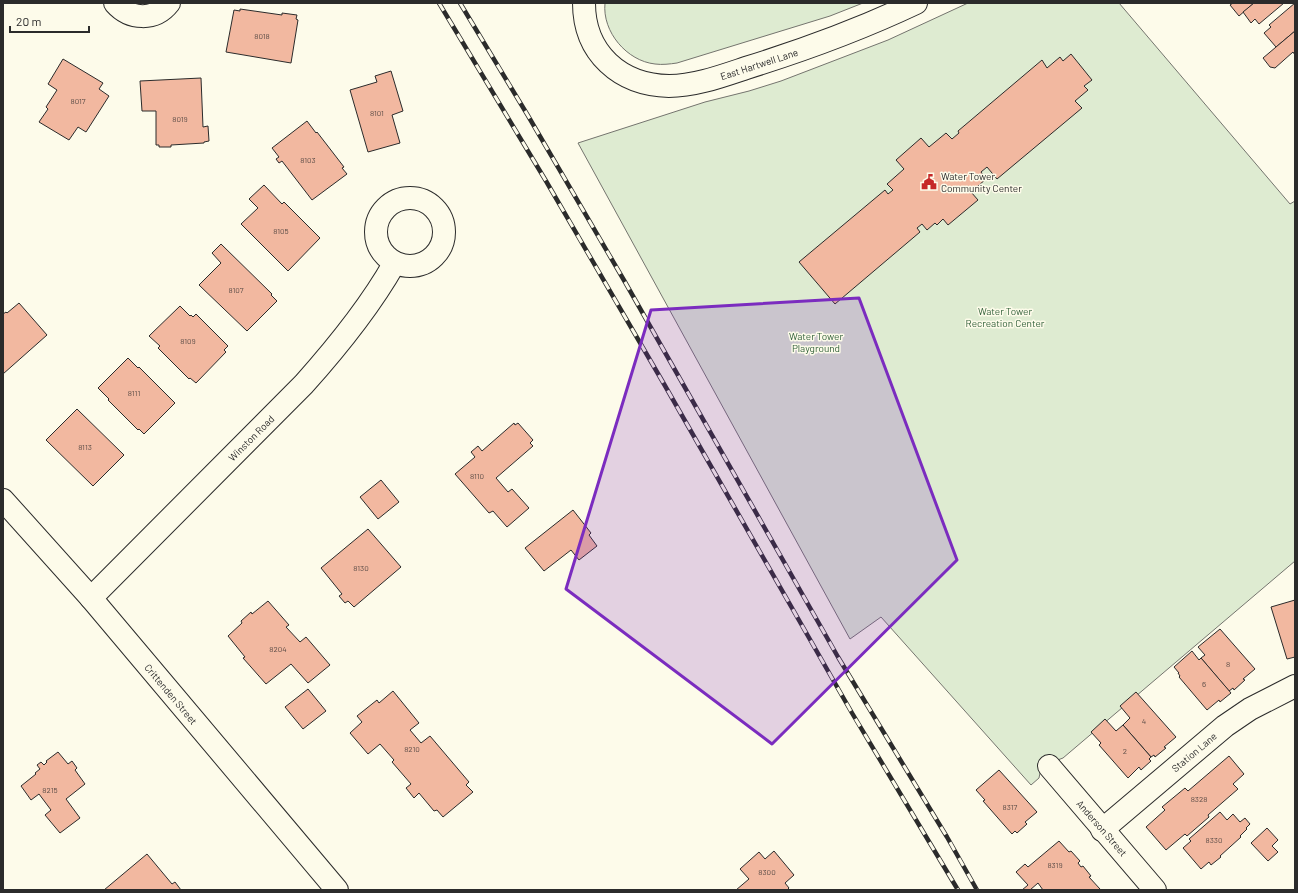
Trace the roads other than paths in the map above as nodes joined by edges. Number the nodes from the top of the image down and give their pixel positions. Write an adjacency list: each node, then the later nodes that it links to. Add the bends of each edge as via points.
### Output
1 (116, 3): 2 (street, via 130,14 140,17 160,12)
2 (169, 3)
3 (584, 3): 4 (street, East Hartwell Lane, via 586,25 591,41 602,56 633,80 670,86 714,78 802,50)
4 (916, 3)
5 (394, 264): 7 (street, Winston Road, via 356,323 335,349)
6 (3, 500): 7 (street, Crittenden Street)
7 (91, 598): 11 (street, Crittenden Street)
8 (1295, 686): 10 (street, Station Lane, via 1250,709 1225,726)
9 (1049, 766): 10 (street, Anderson Street)
10 (1102, 830): 12 (street, Anderson Street)
11 (337, 890)
12 (1155, 890)

